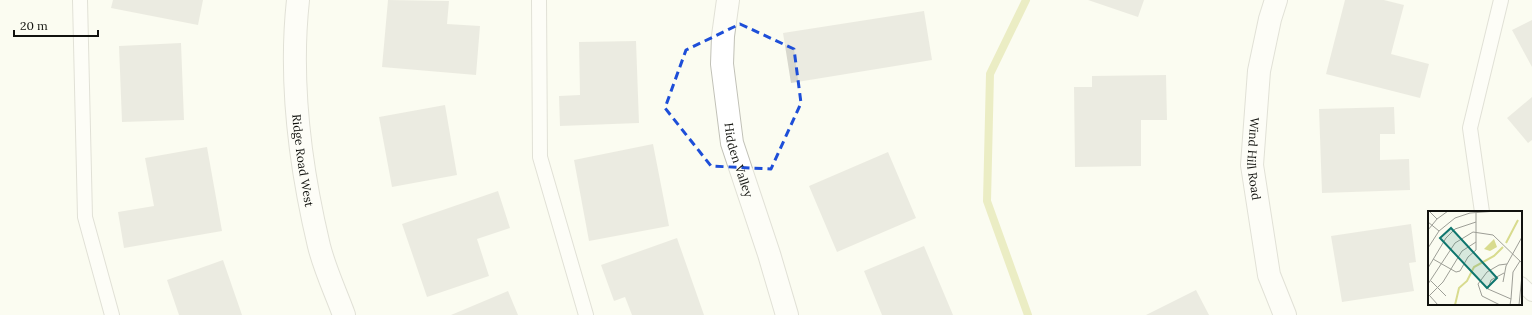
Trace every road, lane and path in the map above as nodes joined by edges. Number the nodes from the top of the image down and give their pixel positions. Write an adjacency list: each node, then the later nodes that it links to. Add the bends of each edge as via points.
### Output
1 (80, 0): 10 (lane, via 85,216)
2 (298, 0): 11 (street, Ridge Road West, via 295,22 295,69 299,146 319,248)
3 (540, 0): 12 (lane, via 540,157)
4 (728, 0): 13 (street, Hidden Valley, via 722,64 732,143)
5 (1276, 0): 14 (street, Wind Hill Road, via 1259,70 1252,165 1269,275)
6 (1501, 0): 7 (lane, via 1470,128)
7 (1482, 211)
8 (1522, 285): 9 (lane)
9 (1532, 294)
10 (112, 315)
11 (344, 315)
12 (586, 315)
13 (787, 315)
14 (1285, 315)

